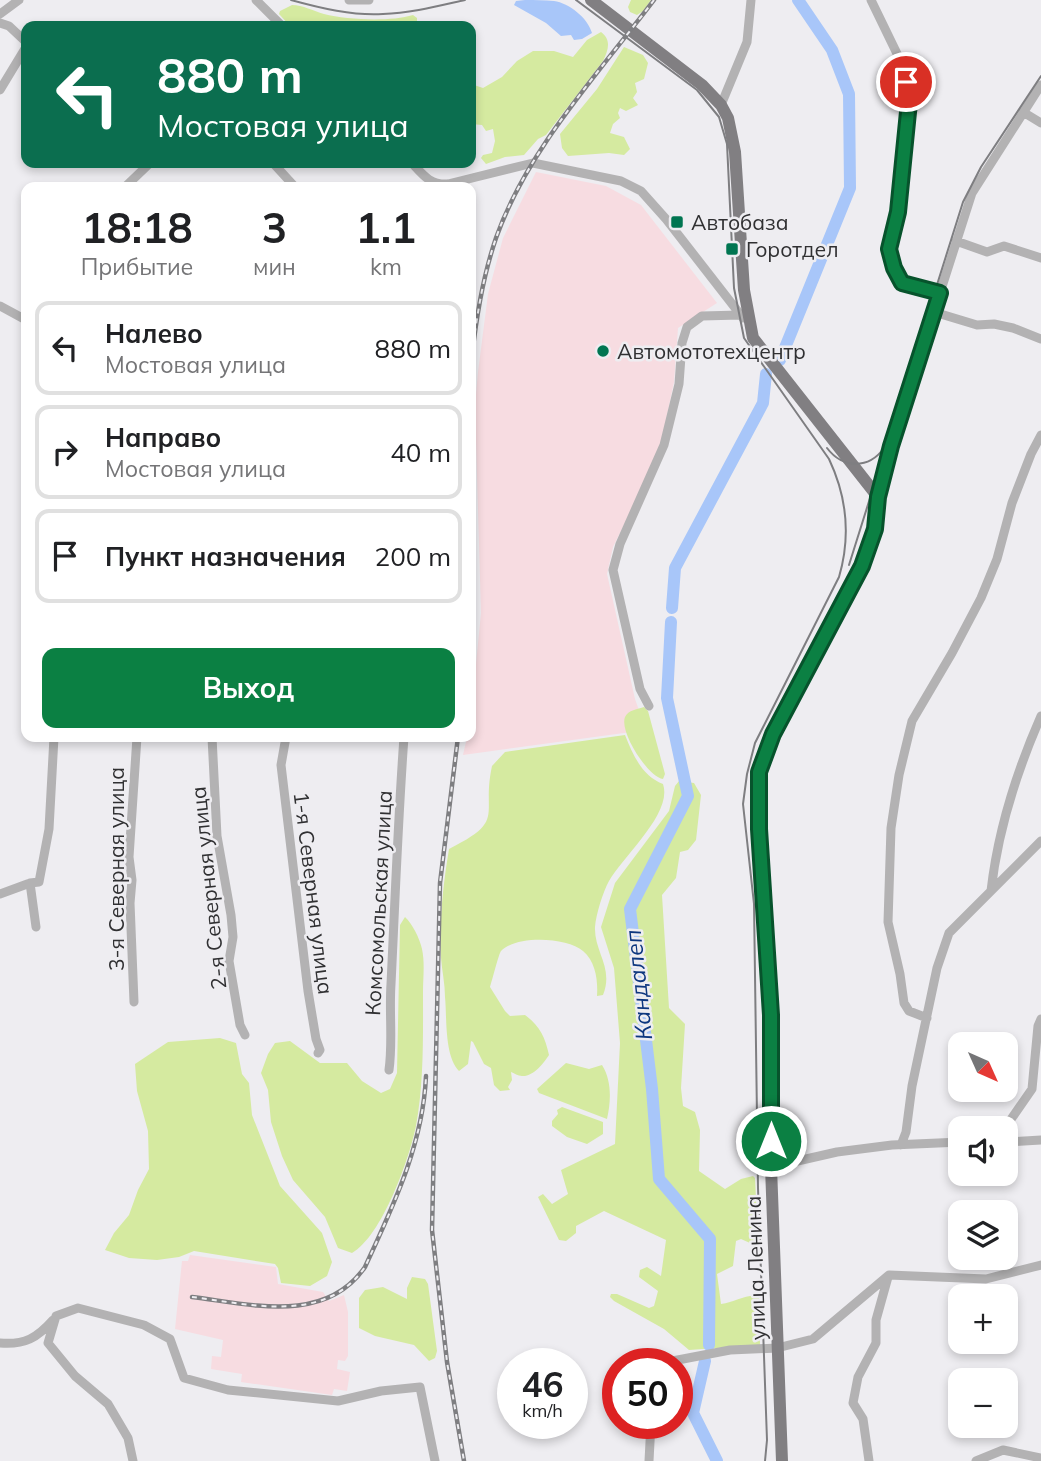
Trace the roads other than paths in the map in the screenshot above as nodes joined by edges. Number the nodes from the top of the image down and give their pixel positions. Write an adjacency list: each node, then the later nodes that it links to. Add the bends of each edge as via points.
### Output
1 (19, 0): 8 (street)
2 (256, 0): 9 (street)
3 (349, 0): 4 (street)
4 (369, 0)
5 (591, 0): 15 (main road, via 702,85)
6 (751, 0): 15 (street, via 747,42)
7 (871, 0): 25 (street, via 903,66 910,97 898,212 889,249 902,283)
8 (0, 14)
9 (277, 21)
10 (0, 23): 11 (street)
11 (21, 39)
12 (21, 54): 14 (street)
13 (1040, 89): 16 (street, улица Ленина)
14 (0, 90)
15 (721, 105): 30 (main road, via 729,118 735,152 744,290)
16 (1023, 112): 17 (street); 23 (street, улица Ленина, via 975,186)
17 (1041, 123)
18 (145, 168): 20 (street)
19 (278, 168): 21 (street)
20 (130, 182)
21 (290, 182)
22 (456, 182): 28 (street, via 533,163 621,181 641,191)
23 (956, 241): 24 (street, via 987,252 1004,246); 25 (street, улица Ленина)
24 (1041, 258)
25 (940, 293): 27 (street, улица Ленина)
26 (0, 306): 29 (street)
27 (934, 312): 31 (street, via 977,325 1013,328); 33 (street, улица Ленина)
28 (740, 315): 30 (street); 34 (street, via 702,316 687,327 664,445 613,570 640,689)
29 (21, 317)
30 (753, 338): 33 (main road)
31 (1041, 339)
32 (1041, 435): 47 (street, via 1012,503 998,559 981,598 912,721 899,775 891,828 888,922 904,1003 909,1011)
33 (878, 497): 57 (main road, улица Ленина, via 875,529 862,566 773,734 759,772 771,1015)
34 (649, 706)
35 (1041, 716): 43 (street, via 1010,795)
36 (54, 742): 42 (street, via 49,829 39,883)
37 (137, 742): 46 (street, 3-я Северная улица, via 129,857)
38 (212, 742): 49 (street, 2-я Северная улица, via 217,836 233,937 229,961)
39 (285, 742): 50 (street, 1-я Северная улица, via 281,765)
40 (404, 742): 51 (street, Комсомольская улица)
41 (1041, 841): 43 (street)
42 (30, 883): 44 (street); 45 (street)
43 (991, 891): 47 (street, via 949,933)
44 (0, 894)
45 (36, 927)
46 (134, 1002)
47 (927, 1018): 56 (street)
48 (1041, 1020): 52 (street, via 1032,1089)
49 (244, 1035)
50 (318, 1053)
51 (389, 1070)
52 (1013, 1116)
53 (1041, 1140): 54 (street)
54 (1018, 1141)
55 (948, 1143): 56 (street)
56 (901, 1145): 57 (street, via 837,1152)
57 (771, 1167): 62 (main road, улица Ленина)
58 (1041, 1265): 59 (street, via 986,1279)
59 (889, 1275): 62 (street, via 813,1339); 71 (street, via 876,1320 876,1343 858,1377 853,1403 863,1419)
60 (56, 1315): 61 (street, via 39,1336 15,1344); 67 (street, via 48,1343 75,1376 108,1404 128,1438); 68 (street, via 78,1308 144,1325 170,1339 184,1378 228,1390 338,1401 420,1387)
61 (0, 1343)
62 (777, 1348): 63 (street); 70 (main road, улица Ленина)
63 (693, 1357)
64 (650, 1439): 69 (street)
65 (1015, 1457): 66 (street); 72 (street, via 1003,1450)
66 (1041, 1458)
67 (133, 1461)
68 (435, 1461)
69 (649, 1461)
70 (782, 1461)
71 (869, 1461)
72 (976, 1461)

